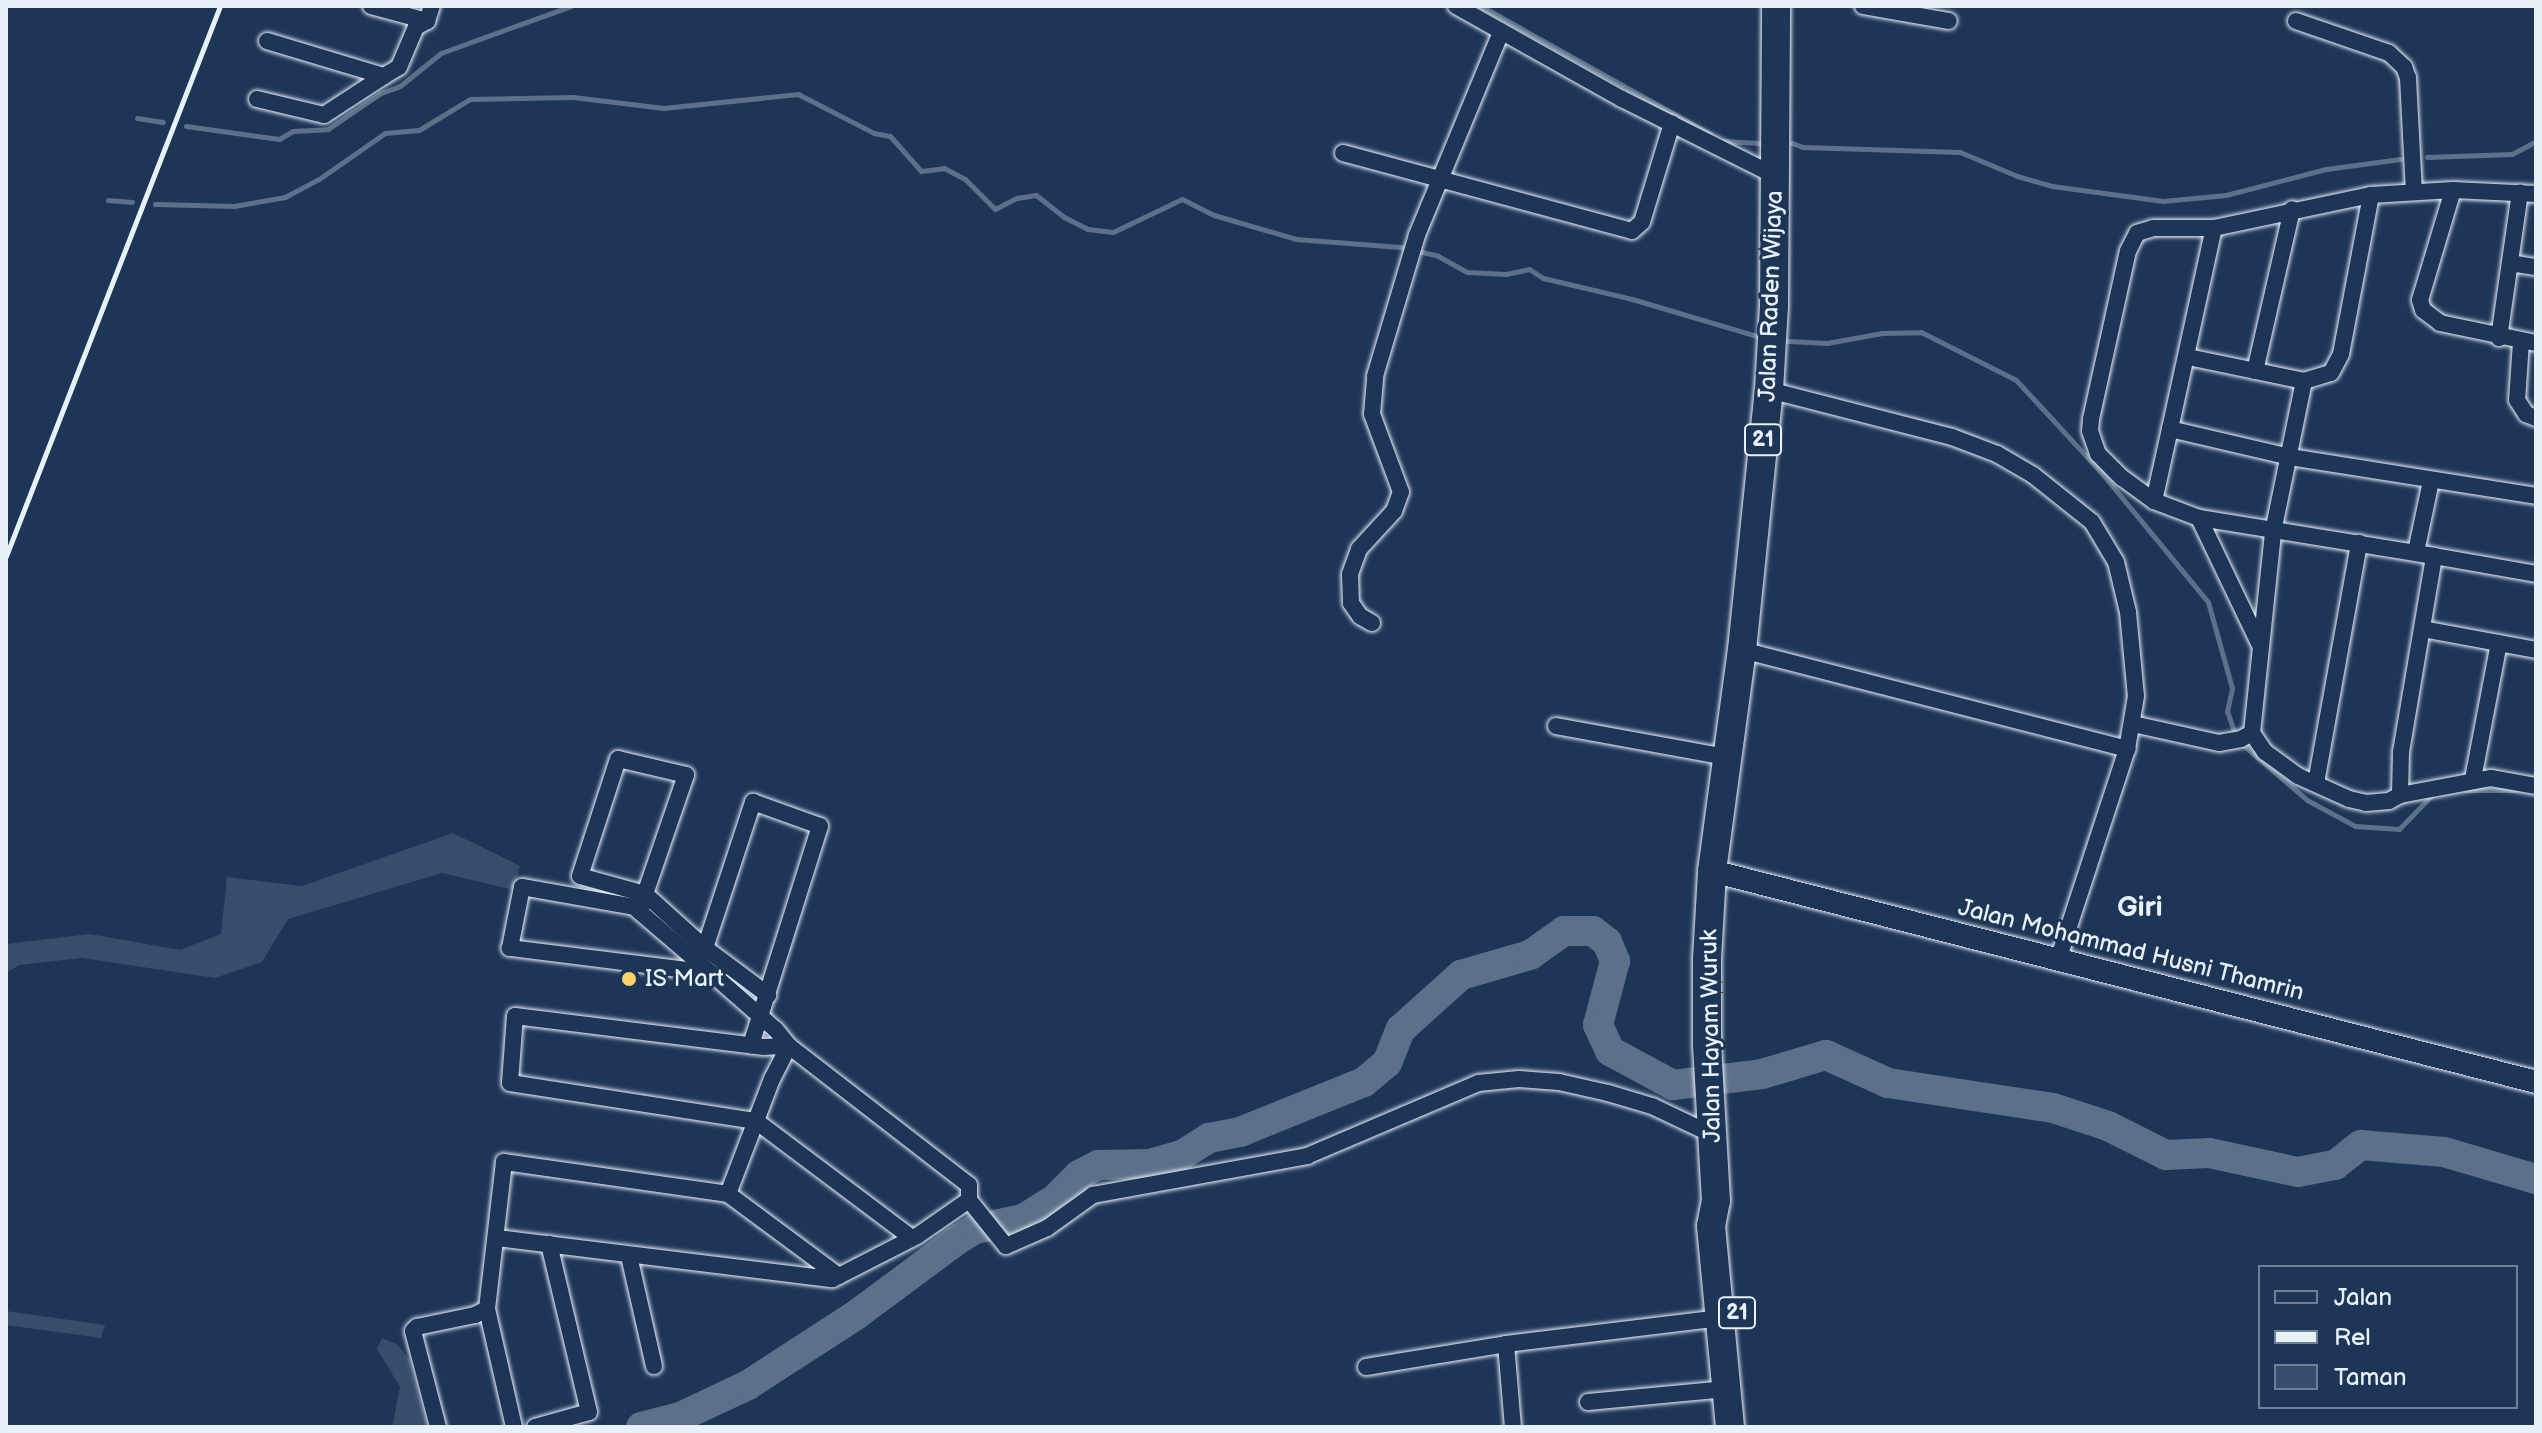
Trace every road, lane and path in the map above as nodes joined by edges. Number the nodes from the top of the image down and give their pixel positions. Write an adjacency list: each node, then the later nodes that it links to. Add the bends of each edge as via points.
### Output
1 (371, 6): 5 (street)
2 (1456, 6): 8 (street)
3 (1776, 6): 14 (highway, Jalan Raden Wijaya / 21)
4 (1863, 6): 6 (street)
5 (429, 14): 10 (street, via 416,27 399,67)
6 (1949, 21)
7 (2296, 21): 17 (street, via 2389,53 2404,67)
8 (1501, 32): 12 (street); 15 (street)
9 (267, 41): 10 (street)
10 (384, 76): 11 (street, via 324,115)
11 (257, 99)
12 (1672, 123): 14 (street); 15 (street, via 1642,222 1632,231)
13 (1343, 153): 15 (street)
14 (1776, 176): 29 (highway, Jalan Raden Wijaya / 21)
15 (1439, 179): 42 (street, via 1386,333 1371,403 1401,497 1359,549 1350,574 1351,603)
16 (2453, 190): 17 (street); 18 (street); 24 (street, via 2421,291 2423,310 2440,323)
17 (2414, 192): 19 (street)
18 (2528, 194): 22 (street)
19 (2371, 195): 20 (street); 28 (street, via 2338,364 2325,376)
20 (2292, 209): 21 (street); 27 (street)
21 (2214, 228): 26 (street); 35 (street, via 2153,228 2133,236 2093,399 2090,431 2098,454)
22 (2510, 263): 23 (street); 24 (street)
23 (2536, 267)
24 (2499, 338): 25 (street)
25 (2528, 342): 30 (street, via 2517,400)
26 (2188, 357): 27 (street); 31 (street)
27 (2255, 371): 28 (street)
28 (2304, 381): 32 (street)
29 (1769, 390): 46 (highway, Jalan Raden Wijaya / 21); 48 (street, via 1937,432 1997,454 2092,522 2116,562 2128,612 2136,696)
30 (2536, 418)
31 (2170, 429): 32 (street); 35 (street)
32 (2290, 457): 33 (street); 37 (street)
33 (2431, 481): 34 (street); 39 (street)
34 (2536, 496)
35 (2154, 501): 36 (street)
36 (2199, 518): 37 (street); 45 (street)
37 (2273, 532): 38 (street); 45 (street)
38 (2359, 543): 39 (street); 54 (street)
39 (2416, 552): 40 (street)
40 (2434, 556): 41 (street); 43 (street)
41 (2536, 574)
42 (1372, 623)
43 (2423, 629): 44 (street); 56 (street, via 2401,752)
44 (2499, 643): 47 (street); 53 (street)
45 (2259, 644): 50 (street)
46 (1742, 650): 51 (street); 52 (highway, Jalan Raden Wijaya / 21)
47 (2536, 650)
48 (2133, 724): 50 (street); 51 (street)
49 (1556, 726): 52 (street)
50 (2239, 738): 54 (street)
51 (2127, 749): 61 (street)
52 (1727, 757): 57 (highway, Jalan Raden Wijaya / 21)
53 (2473, 779): 55 (street); 56 (street)
54 (2316, 783): 56 (street, via 2366,803)
55 (2536, 786)
56 (2400, 795)
57 (1712, 871): 61 (street, Jalan Mohammad Husni Thamrin); 69 (highway, Jalan Hayam Wuruk / 21, via 1707,1044)
58 (645, 894): 58 (street, via 686,775 618,759 580,876); 59 (street); 60 (street)
59 (640, 912): 62 (street); 62 (street, via 522,887 510,948)
60 (705, 948): 63 (street); 63 (street, via 753,802 820,826)
61 (2059, 957): 67 (street, Jalan Mohammad Husni Thamrin)
62 (711, 973): 64 (street)
63 (768, 995): 64 (street)
64 (761, 1017): 65 (street); 66 (street)
65 (751, 1045): 66 (street); 68 (street, via 515,1016 509,1080)
66 (789, 1046): 68 (street); 71 (street, via 969,1185)
67 (2536, 1082)
68 (756, 1121): 70 (street); 74 (street)
69 (1711, 1125): 71 (street, via 1559,1082 1478,1083 1307,1156 1093,1195 1047,1228 1006,1246); 72 (highway, Jalan Hayam Wuruk / 21)
70 (728, 1194): 73 (street, via 504,1162); 77 (street)
71 (969, 1200): 74 (street)
72 (1716, 1201): 79 (highway, Jalan Hayam Wuruk / 21, via 1711,1226); 90 (highway, Jalan Hayam Wuruk / 21, via 1727,1223)
73 (497, 1238): 75 (street); 78 (street)
74 (912, 1238): 77 (street)
75 (549, 1244): 76 (street); 87 (street, via 589,1412)
76 (629, 1256): 77 (street); 81 (street)
77 (839, 1276)
78 (487, 1309): 85 (street, via 414,1329); 86 (street)
79 (1720, 1318): 80 (street); 83 (highway, Jalan Hayam Wuruk / 21)
80 (1506, 1344): 82 (street); 88 (street)
81 (654, 1366)
82 (1366, 1367)
83 (1726, 1389): 84 (street); 89 (highway, Jalan Hayam Wuruk / 21)
84 (1588, 1402)
85 (438, 1427)
86 (514, 1427)
87 (535, 1427)
88 (1513, 1427)
89 (1730, 1427)
90 (1749, 1427)

